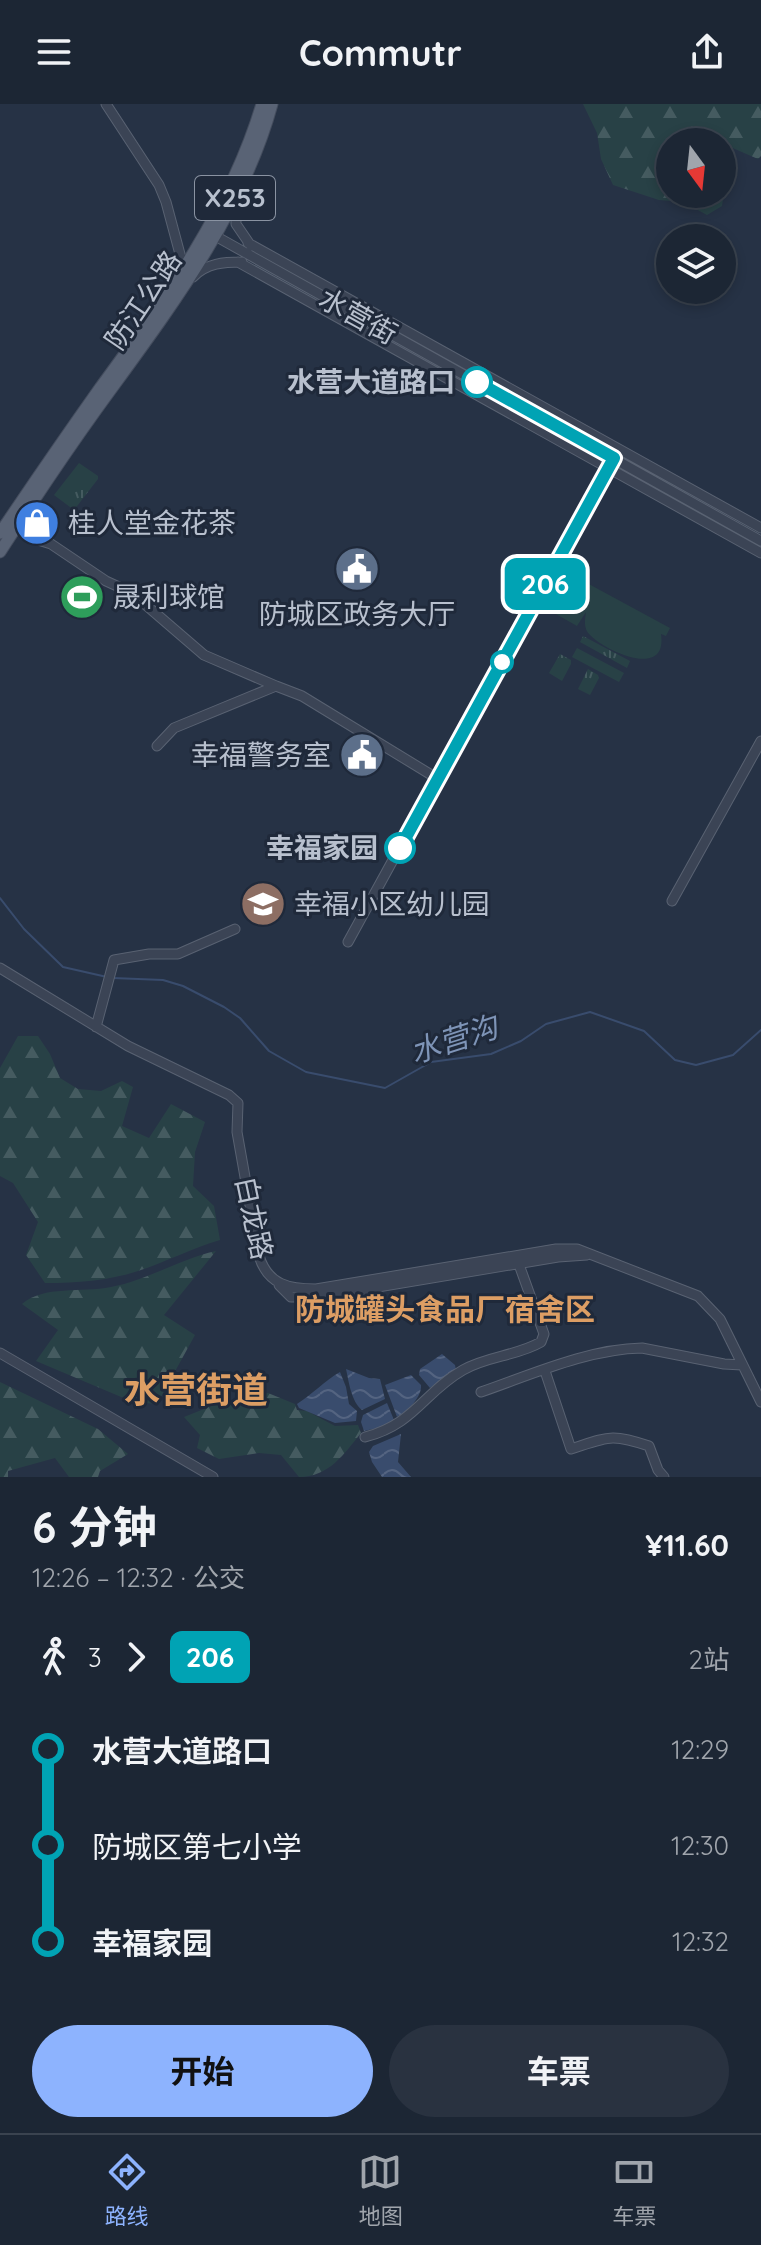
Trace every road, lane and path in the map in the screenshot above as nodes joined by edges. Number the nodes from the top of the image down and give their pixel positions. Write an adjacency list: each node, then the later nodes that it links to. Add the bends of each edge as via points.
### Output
1 (106, 104): 9 (street, via 159,185)
2 (262, 104): 5 (main road, 防江公路 / X253)
3 (272, 104): 4 (main road, 防江公路 / X253)
4 (237, 193): 5 (main road, 防江公路 / X253); 6 (street, via 236,224)
5 (210, 234): 8 (street, 水营街); 9 (main road, 防江公路 / X253); 10 (main road, 防江公路 / X253)
6 (248, 243): 8 (street); 12 (street)
7 (238, 262): 8 (street); 10 (street, via 200,270); 12 (street)
8 (266, 265): 12 (street, 水营街)
9 (184, 269): 11 (main road, 防江公路 / X253)
10 (184, 285): 11 (main road, 防江公路 / X253)
11 (107, 387): 13 (main road); 15 (main road)
12 (614, 459): 14 (street); 16 (street, 水营街); 18 (street); 22 (street)
13 (16, 527): 17 (main road); 19 (street, via 132,593 204,655)
14 (761, 528)
15 (0, 533)
16 (761, 541)
17 (0, 552)
18 (761, 553)
19 (276, 686): 21 (street, via 174,728); 22 (street, via 302,696)
20 (761, 741): 23 (street)
21 (157, 746)
22 (438, 779): 25 (street)
23 (672, 901)
24 (235, 929): 27 (street, via 178,954 114,960)
25 (348, 942)
26 (0, 968): 27 (street, 白龙路)
27 (96, 1027): 28 (street, 白龙路, via 238,1103 237,1132 259,1256 277,1283 316,1289)
28 (517, 1260): 30 (street, 白龙路, via 568,1247 698,1296 720,1319); 34 (street, via 544,1334 541,1342 464,1369 402,1422)
29 (0, 1353): 35 (street)
30 (742, 1365): 31 (street, via 628,1348); 33 (street, 白龙路)
31 (545, 1371): 32 (street); 36 (street, via 571,1449 609,1437 624,1438 649,1446)
32 (481, 1392)
33 (761, 1402)
34 (365, 1437)
35 (213, 1477)
36 (664, 1477)

